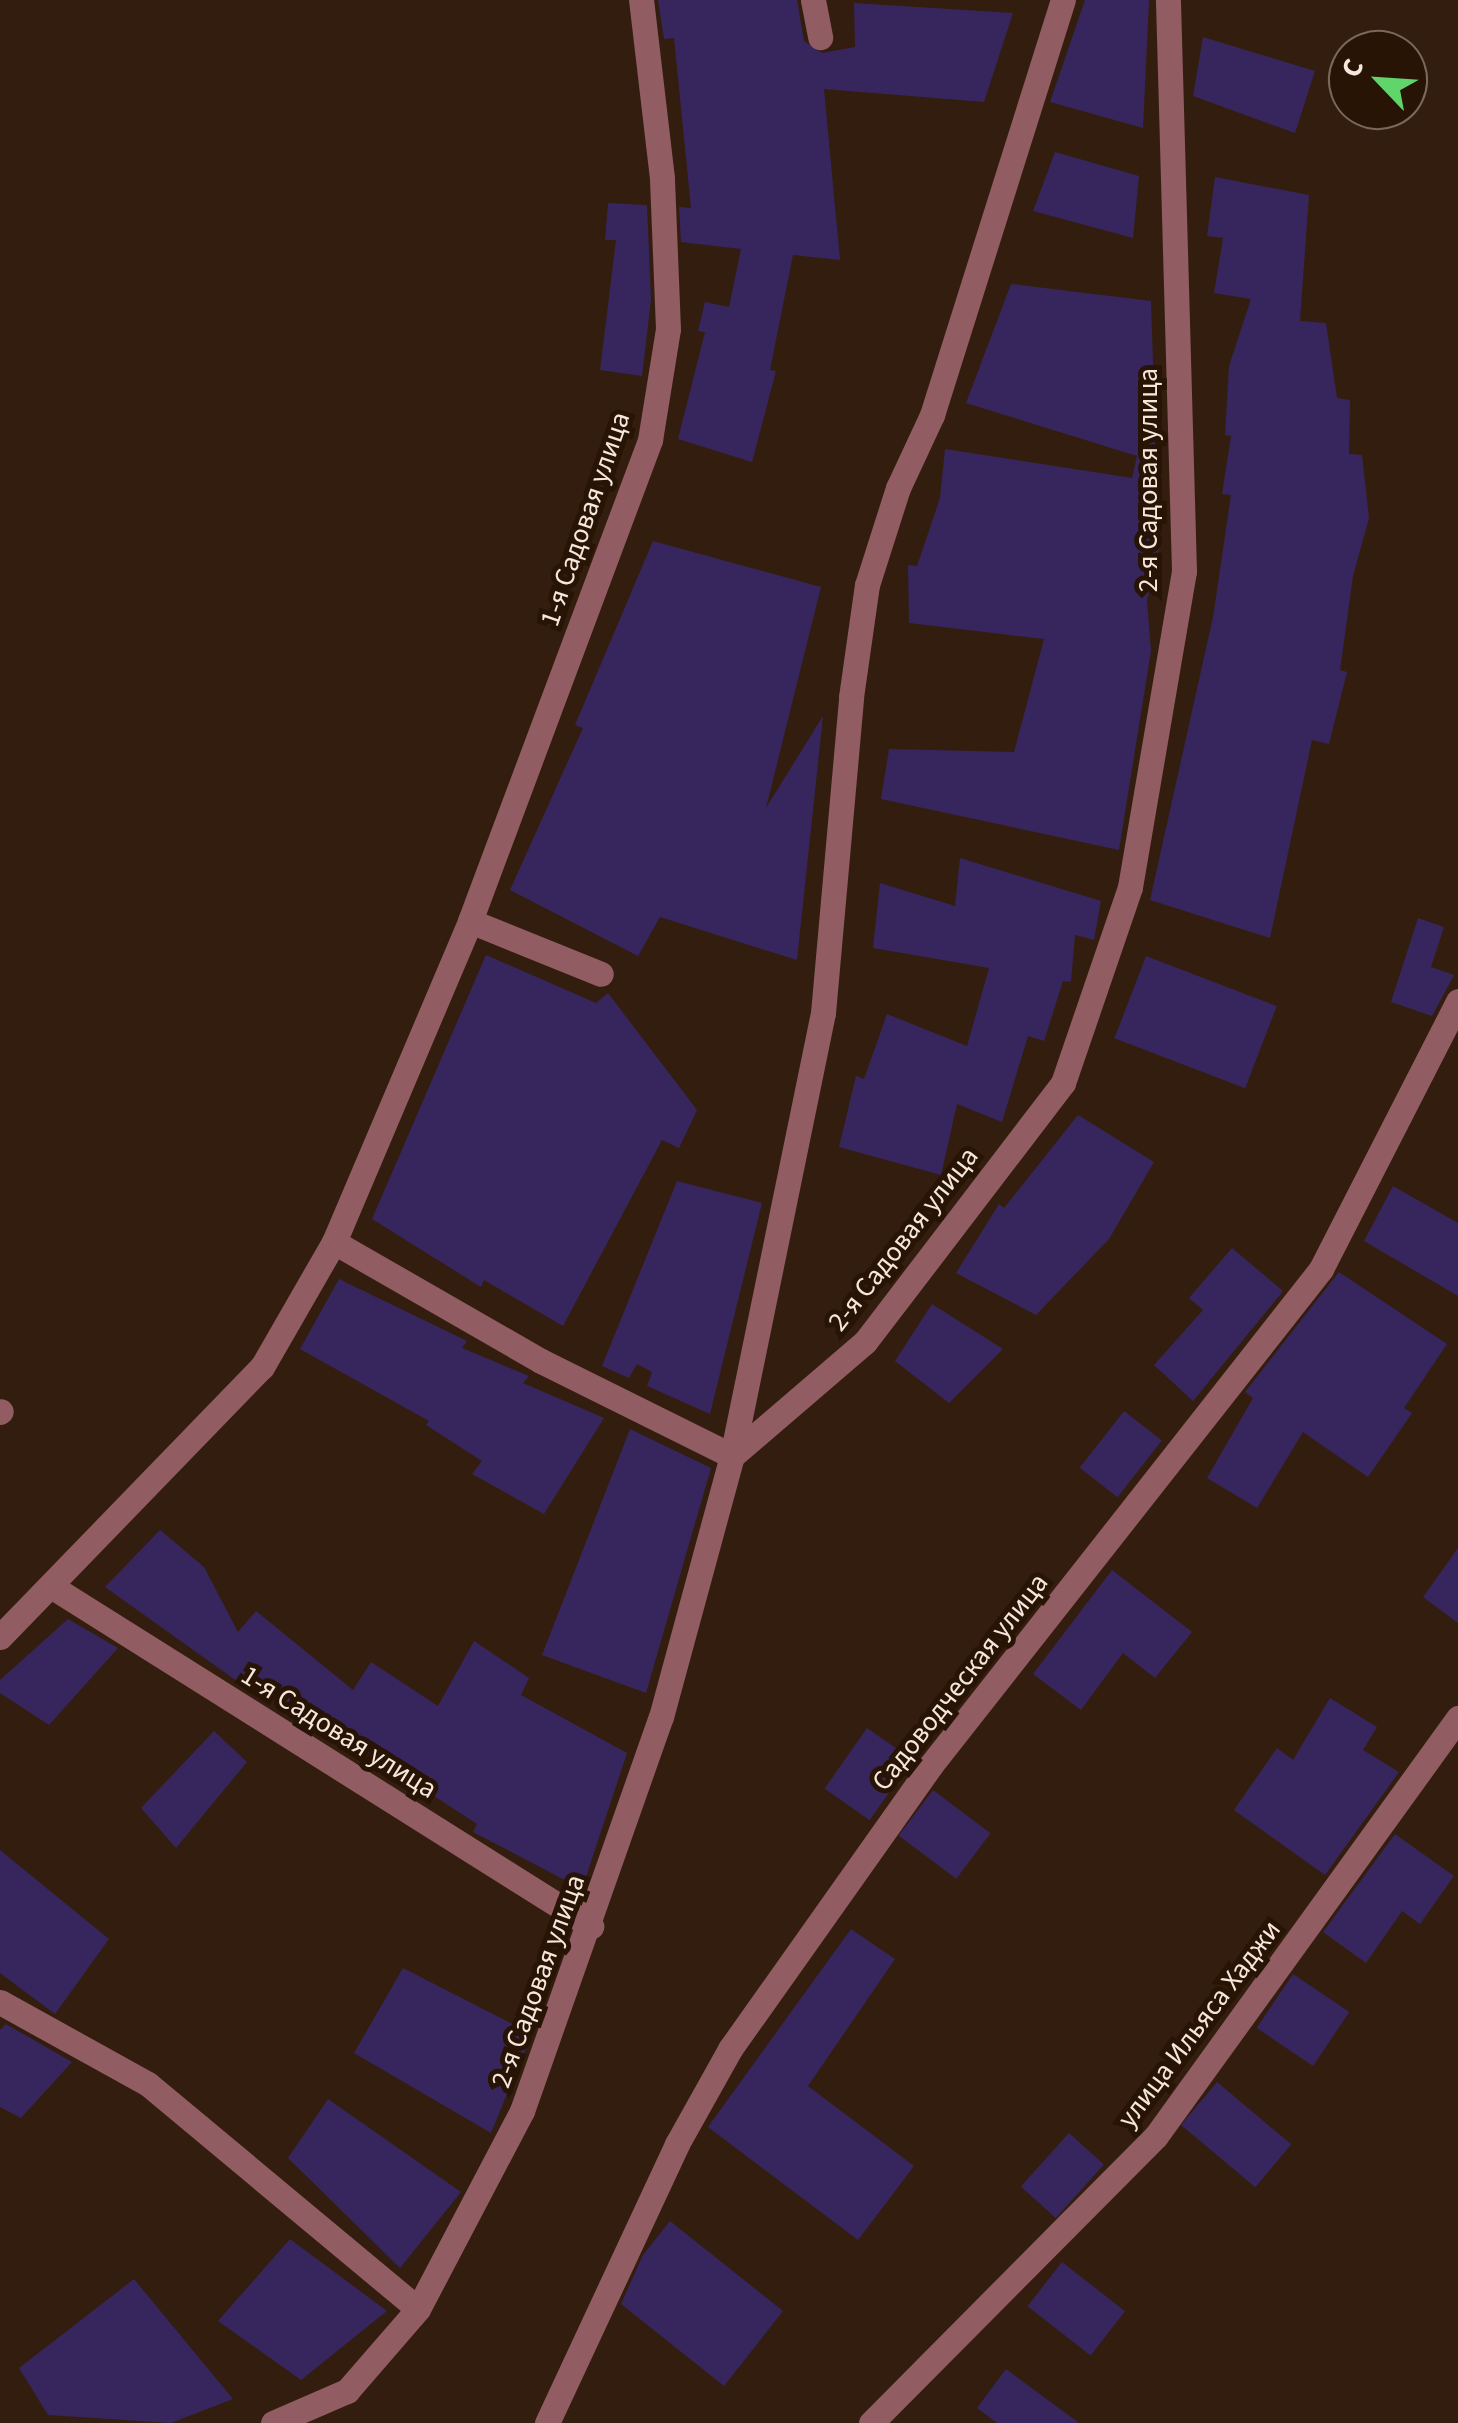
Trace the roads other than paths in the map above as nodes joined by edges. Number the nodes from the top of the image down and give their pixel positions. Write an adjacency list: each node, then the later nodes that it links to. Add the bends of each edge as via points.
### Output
1 (641, 0): 6 (street, 1-я Садовая улица, via 662,178 668,329 650,440)
2 (813, 0): 5 (street)
3 (1063, 0): 10 (street, via 932,415 898,488 868,585 850,698 823,1013)
4 (1168, 0): 10 (street, 2-я Садовая улица, via 1184,571 1130,887 1063,1083 865,1342)
5 (820, 37)
6 (470, 921): 7 (street); 9 (street, 1-я Садовая улица)
7 (602, 974)
8 (1458, 1001): 18 (street, Садоводческая улица, via 1321,1270 931,1765 730,2048 677,2144)
9 (334, 1242): 10 (street, via 541,1361); 11 (street, 1-я Садовая улица, via 262,1368)
10 (732, 1456): 14 (street, 2-я Садовая улица, via 661,1717)
11 (54, 1588): 12 (street, 1-я Садовая улица); 14 (street, 1-я Садовая улица)
12 (0, 1638)
13 (1458, 1718): 19 (street, улица Ильяса Хаджи, via 1156,2136)
14 (591, 1926): 16 (street, 2-я Садовая улица, via 522,2112)
15 (0, 2002): 16 (street, via 148,2084)
16 (418, 2309): 17 (street, 2-я Садовая улица, via 347,2391)
17 (273, 2423)
18 (547, 2423)
19 (871, 2423)

